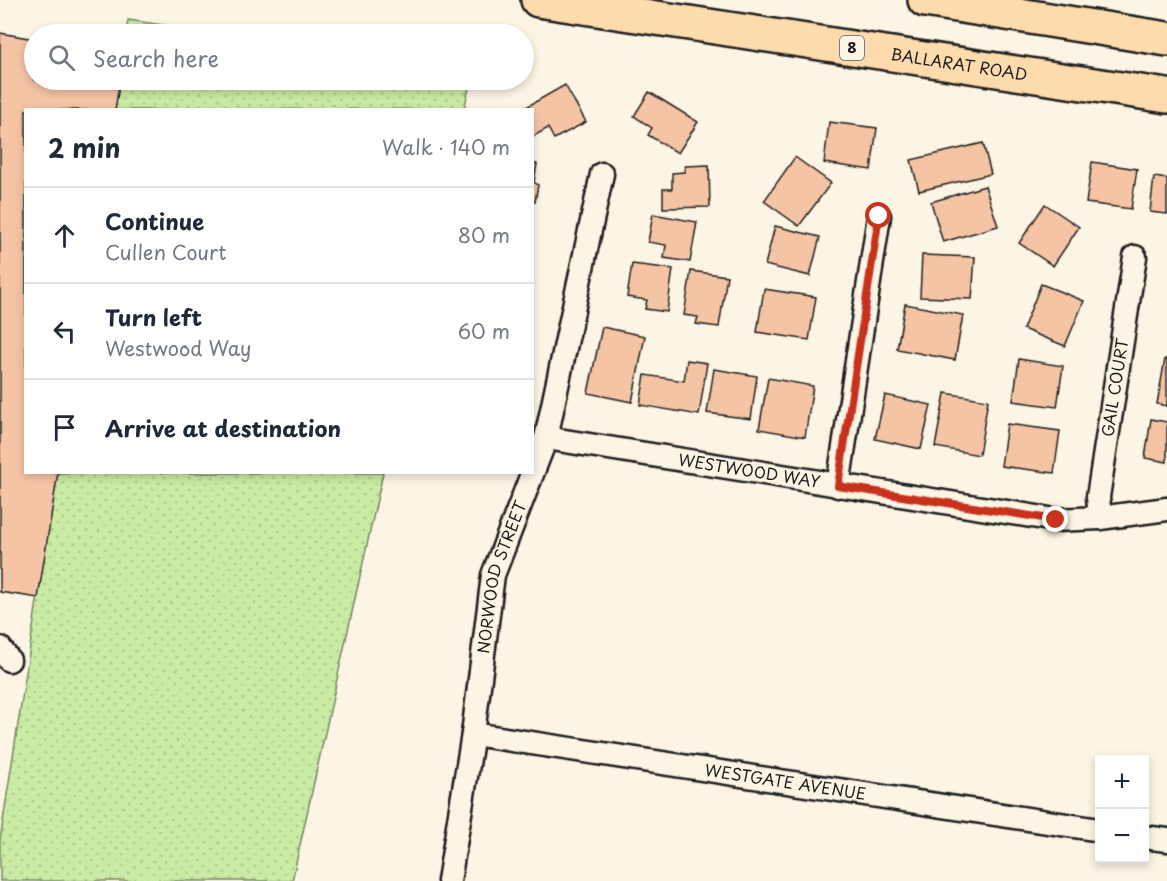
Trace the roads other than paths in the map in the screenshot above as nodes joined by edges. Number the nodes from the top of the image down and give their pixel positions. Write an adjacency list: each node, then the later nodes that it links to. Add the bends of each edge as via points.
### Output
1 (538, 0): 4 (highway, BALLARAT ROAD / 8)
2 (925, 0): 3 (highway)
3 (1167, 39)
4 (1167, 96)
5 (602, 174): 8 (street, NORWOOD STREET)
6 (879, 216): 11 (street)
7 (1135, 257): 13 (street, GAIL COURT, via 1098,497)
8 (546, 438): 9 (street, NORWOOD STREET); 11 (street, WESTWOOD WAY)
9 (534, 470)
10 (532, 474): 14 (street, NORWOOD STREET, via 494,575)
11 (838, 486): 13 (street, WESTWOOD WAY, via 1056,520)
12 (1167, 509): 13 (street, WESTWOOD WAY)
13 (1100, 518)
14 (472, 734): 15 (street, WESTGATE AVENUE); 18 (street, NORWOOD STREET)
15 (1095, 829)
16 (1149, 838): 17 (street)
17 (1167, 840)
18 (449, 881)

